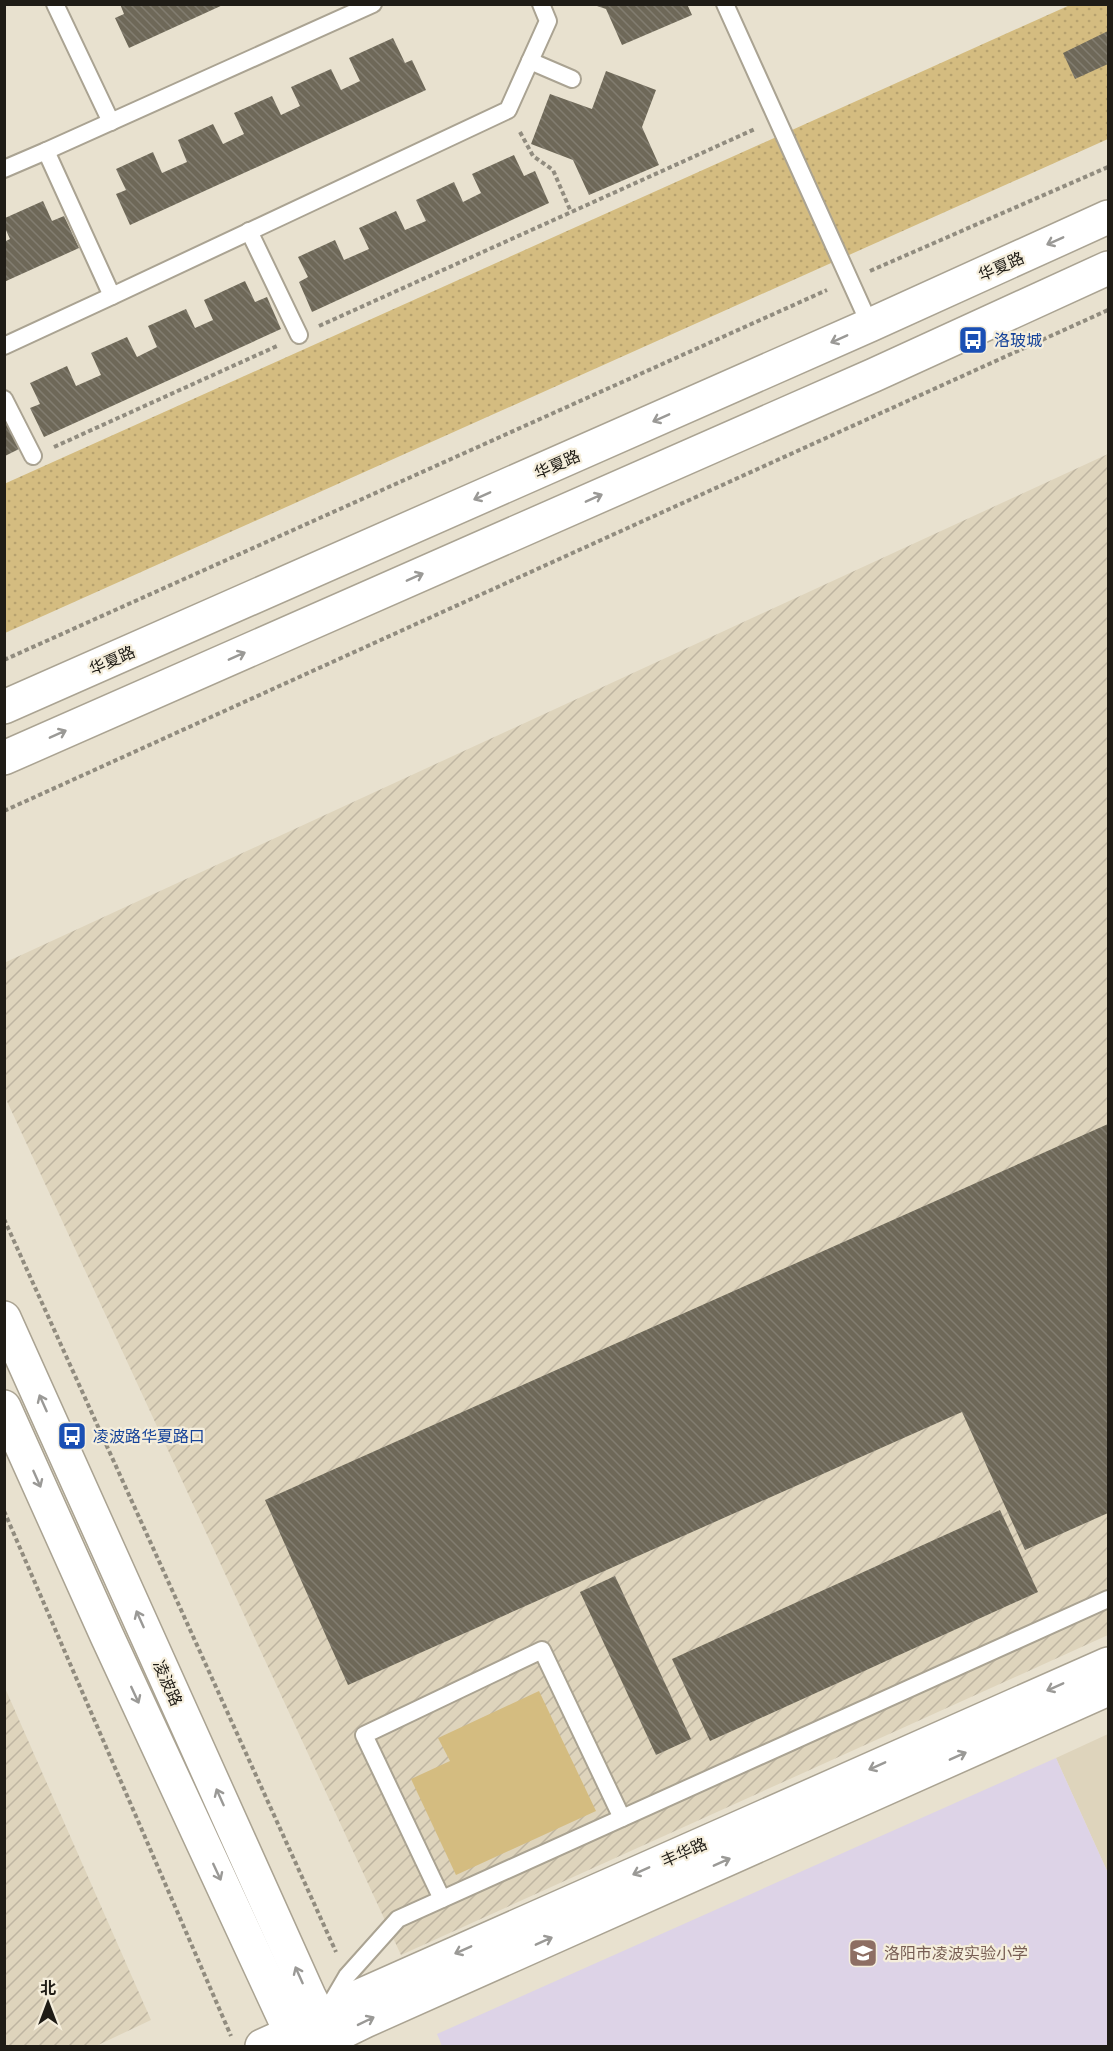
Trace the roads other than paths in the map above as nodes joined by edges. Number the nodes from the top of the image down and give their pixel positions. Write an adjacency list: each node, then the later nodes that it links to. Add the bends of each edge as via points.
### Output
1 (55, 4): 7 (lane)
2 (374, 4): 7 (lane)
3 (541, 4): 5 (lane, via 548,21)
4 (725, 4): 14 (lane)
5 (530, 61): 6 (lane); 11 (lane, via 508,110)
6 (573, 79)
7 (111, 122): 8 (lane)
8 (46, 151): 9 (lane); 13 (lane)
9 (4, 169)
10 (1108, 217): 14 (street, 华夏路, one-way to 14)
11 (249, 231): 13 (lane); 15 (lane)
12 (1108, 268): 20 (street, one-way to 12)
13 (112, 296): 16 (lane)
14 (870, 326): 19 (street, 华夏路, one-way to 19)
15 (299, 336)
16 (4, 346)
17 (4, 399): 18 (lane)
18 (33, 456)
19 (4, 707)
20 (4, 758)
21 (4, 1318): 28 (street, 凌波路, one-way to 21, via 309,1996)
22 (4, 1407): 28 (street, one-way to 28)
23 (1108, 1599): 26 (lane)
24 (1108, 1664): 28 (street, 丰华路, one-way to 28, via 355,1998)
25 (1108, 1689): 28 (street, 丰华路, one-way to 25, via 376,2016)
26 (622, 1818): 27 (lane); 27 (lane, via 542,1650 364,1735)
27 (442, 1899): 28 (lane, via 398,1919 347,1976)
28 (298, 2040)

